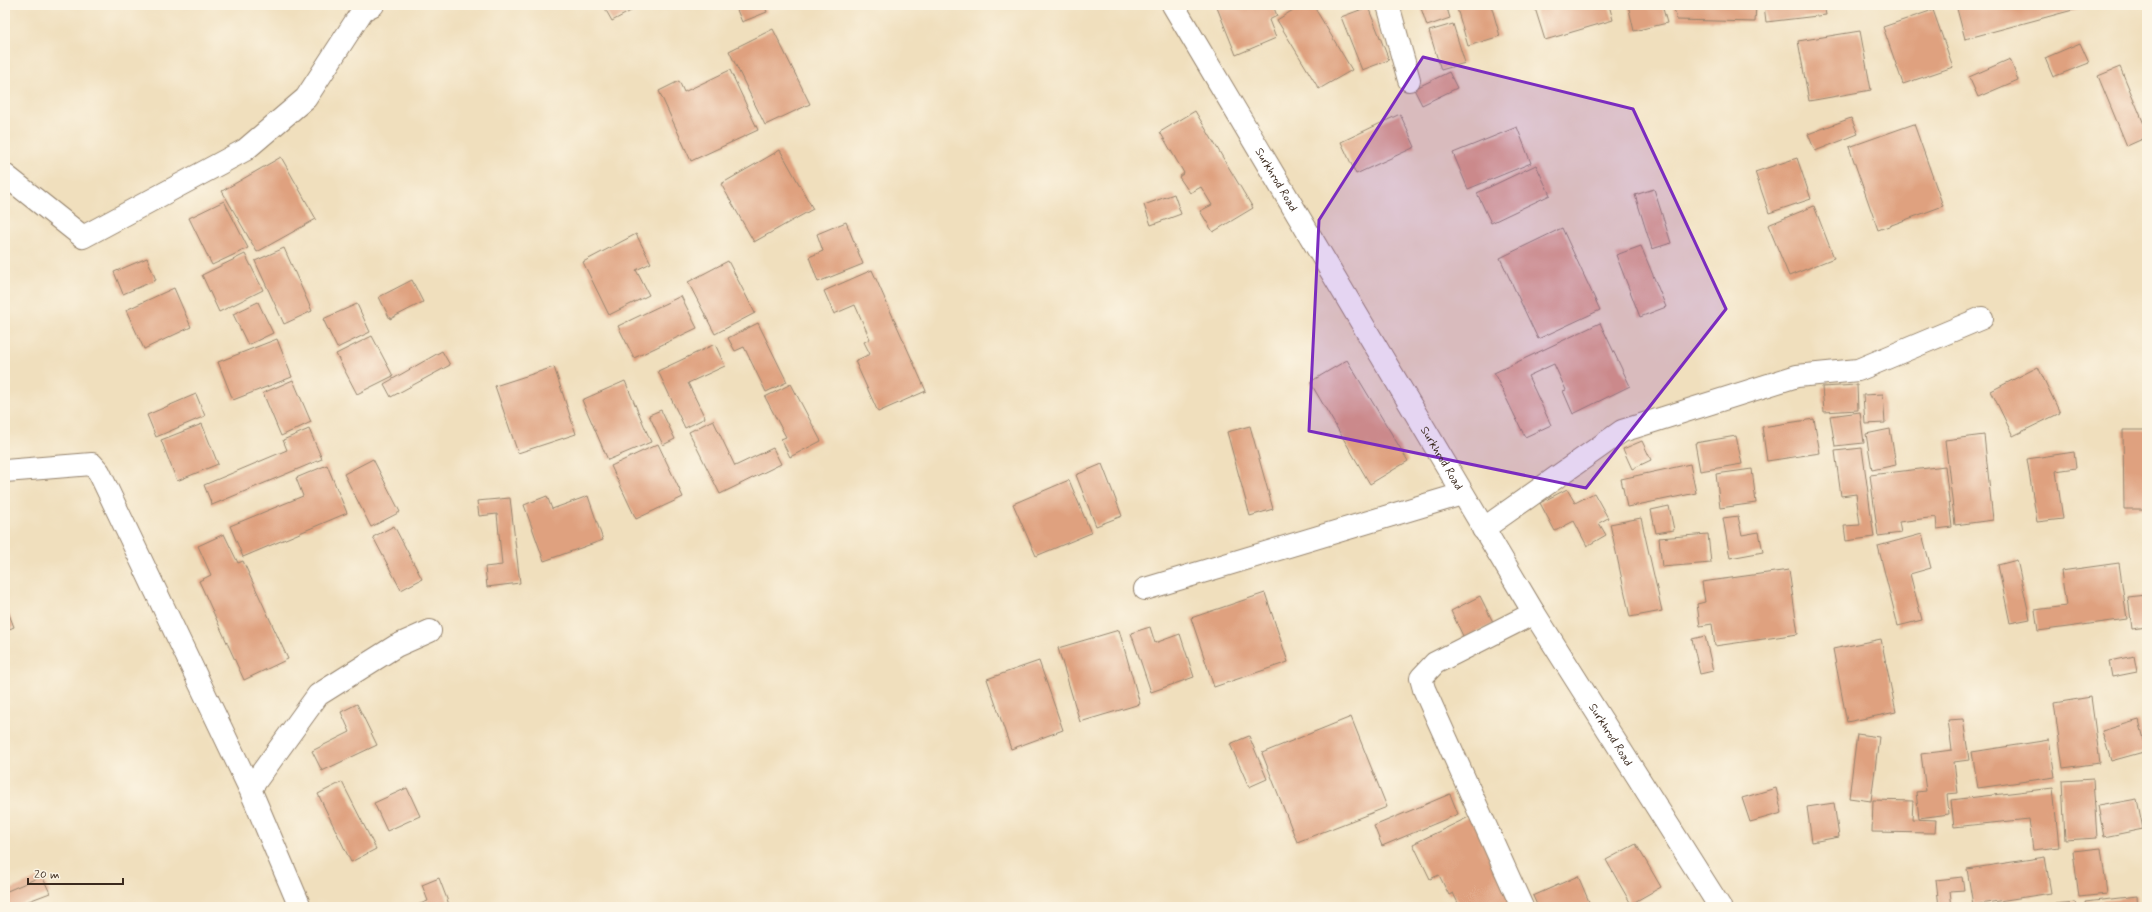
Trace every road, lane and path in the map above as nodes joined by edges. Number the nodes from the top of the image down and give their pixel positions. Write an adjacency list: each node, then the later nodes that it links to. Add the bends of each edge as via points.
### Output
1 (373, 5): 5 (street, via 363,10 306,98 245,150 83,237)
2 (1173, 5): 8 (street, Surkhrod Road)
3 (1388, 5): 4 (street)
4 (1409, 80)
5 (5, 175)
6 (1982, 318): 9 (street, via 1858,370 1797,376 1622,431)
7 (5, 471): 13 (street, via 92,464 99,472)
8 (1462, 494): 9 (street, Surkhrod Road); 10 (street)
9 (1483, 529): 11 (street, Surkhrod Road)
10 (1145, 589)
11 (1534, 613): 15 (street, via 1435,663 1421,678); 16 (street, Surkhrod Road)
12 (430, 632): 13 (street, via 396,646 318,695)
13 (250, 789): 14 (street)
14 (300, 907)
15 (1522, 907)
16 (1720, 907)

